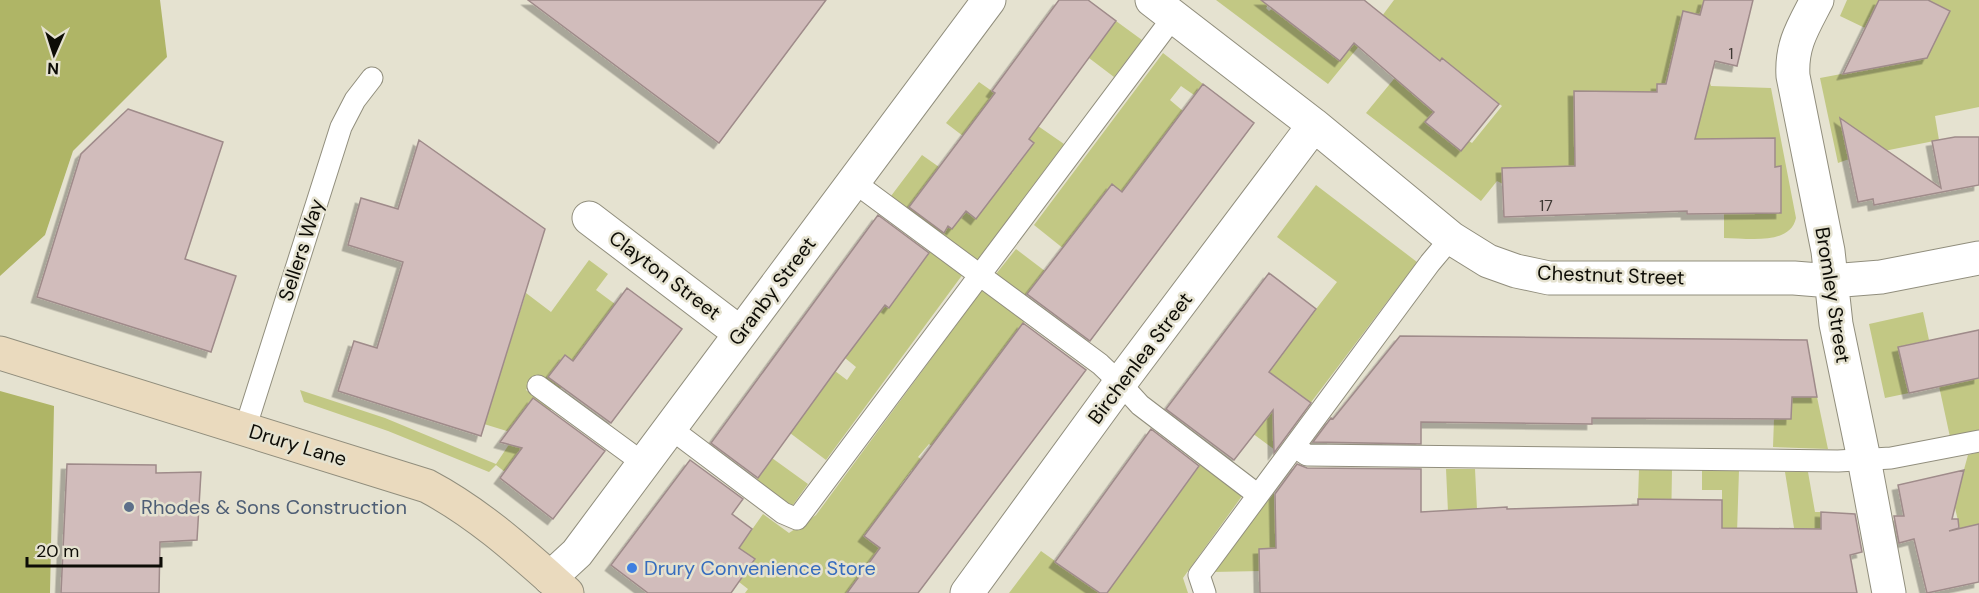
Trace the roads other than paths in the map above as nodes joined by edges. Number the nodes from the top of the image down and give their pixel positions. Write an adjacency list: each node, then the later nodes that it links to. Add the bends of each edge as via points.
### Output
1 (989, 0): 6 (street, Granby Street)
2 (1817, 0): 11 (street, Bromley Street, via 1797,40 1793,73)
3 (1163, 8): 5 (street, Chestnut Street); 10 (lane)
4 (372, 78): 17 (lane, Sellers Way, via 341,127)
5 (1314, 125): 8 (street, Chestnut Street); 14 (street, Birchenlea Street)
6 (854, 182): 10 (lane); 12 (street, Granby Street)
7 (589, 218): 12 (street, Clayton Street)
8 (1452, 238): 11 (street, Chestnut Street, via 1488,261 1549,278); 19 (lane)
9 (1979, 258): 11 (street, Chestnut Street, via 1881,277)
10 (980, 275): 14 (lane); 16 (lane, via 797,519 783,513)
11 (1832, 281): 20 (street, Bromley Street, via 1836,324)
12 (740, 333): 16 (street, Granby Street)
13 (0, 353): 17 (main road, Drury Lane)
14 (1120, 383): 22 (lane, via 1140,405); 24 (street, Birchenlea Street)
15 (538, 386): 21 (lane)
16 (670, 428): 21 (street, Granby Street)
17 (245, 429): 23 (main road, Drury Lane, via 427,486 482,520)
18 (1979, 441): 20 (lane, via 1891,458)
19 (1295, 447): 20 (lane, via 1306,455); 22 (lane)
20 (1864, 459): 26 (street, Bromley Street)
21 (643, 464): 23 (street, Granby Street)
22 (1258, 495): 25 (lane, via 1199,575)
23 (558, 585)
24 (967, 593)
25 (1204, 593)
26 (1889, 593)

